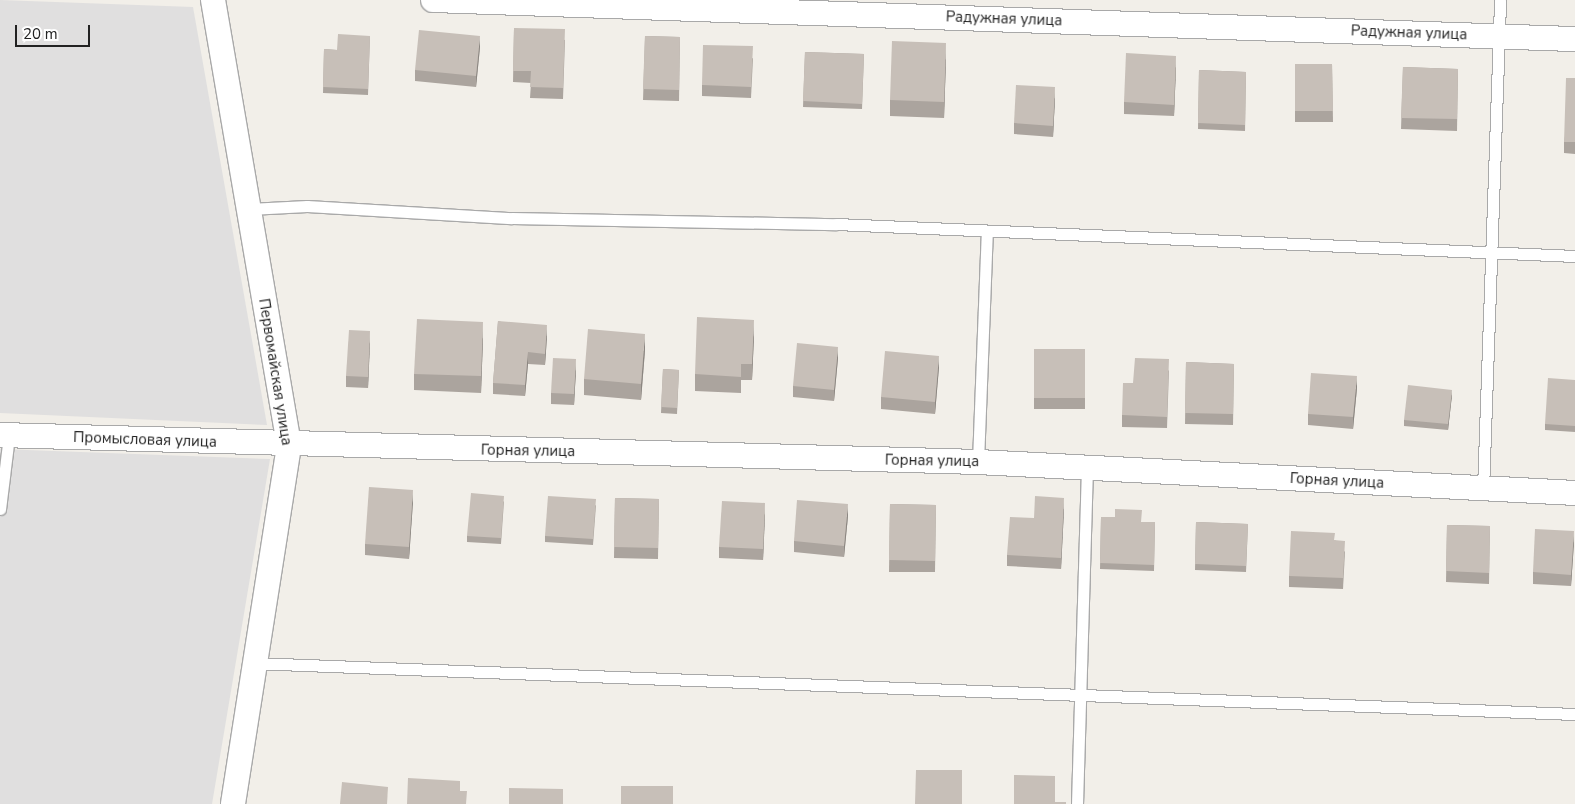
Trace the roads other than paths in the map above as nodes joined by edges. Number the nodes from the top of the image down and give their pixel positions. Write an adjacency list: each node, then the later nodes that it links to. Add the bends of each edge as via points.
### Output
1 (213, 0): 6 (street, Первомайская улица)
2 (433, 0): 4 (street, Радужная улица)
3 (1500, 0): 4 (lane)
4 (1498, 36): 5 (street, Радужная улица); 8 (lane)
5 (1575, 39)
6 (249, 210): 7 (lane, via 307,206 512,218 836,224); 11 (street, Первомайская улица)
7 (988, 232): 8 (lane); 12 (lane)
8 (1491, 252): 9 (lane); 14 (lane)
9 (1575, 256)
10 (5, 435): 11 (street, Промысловая улица); 16 (lane)
11 (289, 446): 12 (street, Горная улица); 17 (street, Первомайская улица)
12 (978, 462): 13 (street, Горная улица)
13 (1087, 467): 14 (street, Горная улица); 18 (lane)
14 (1483, 490): 15 (street, Горная улица)
15 (1575, 493)
16 (0, 509)
17 (253, 663): 18 (lane); 20 (street, Первомайская улица)
18 (1079, 694): 19 (lane); 21 (lane)
19 (1575, 714)
20 (232, 804)
21 (1076, 804)

